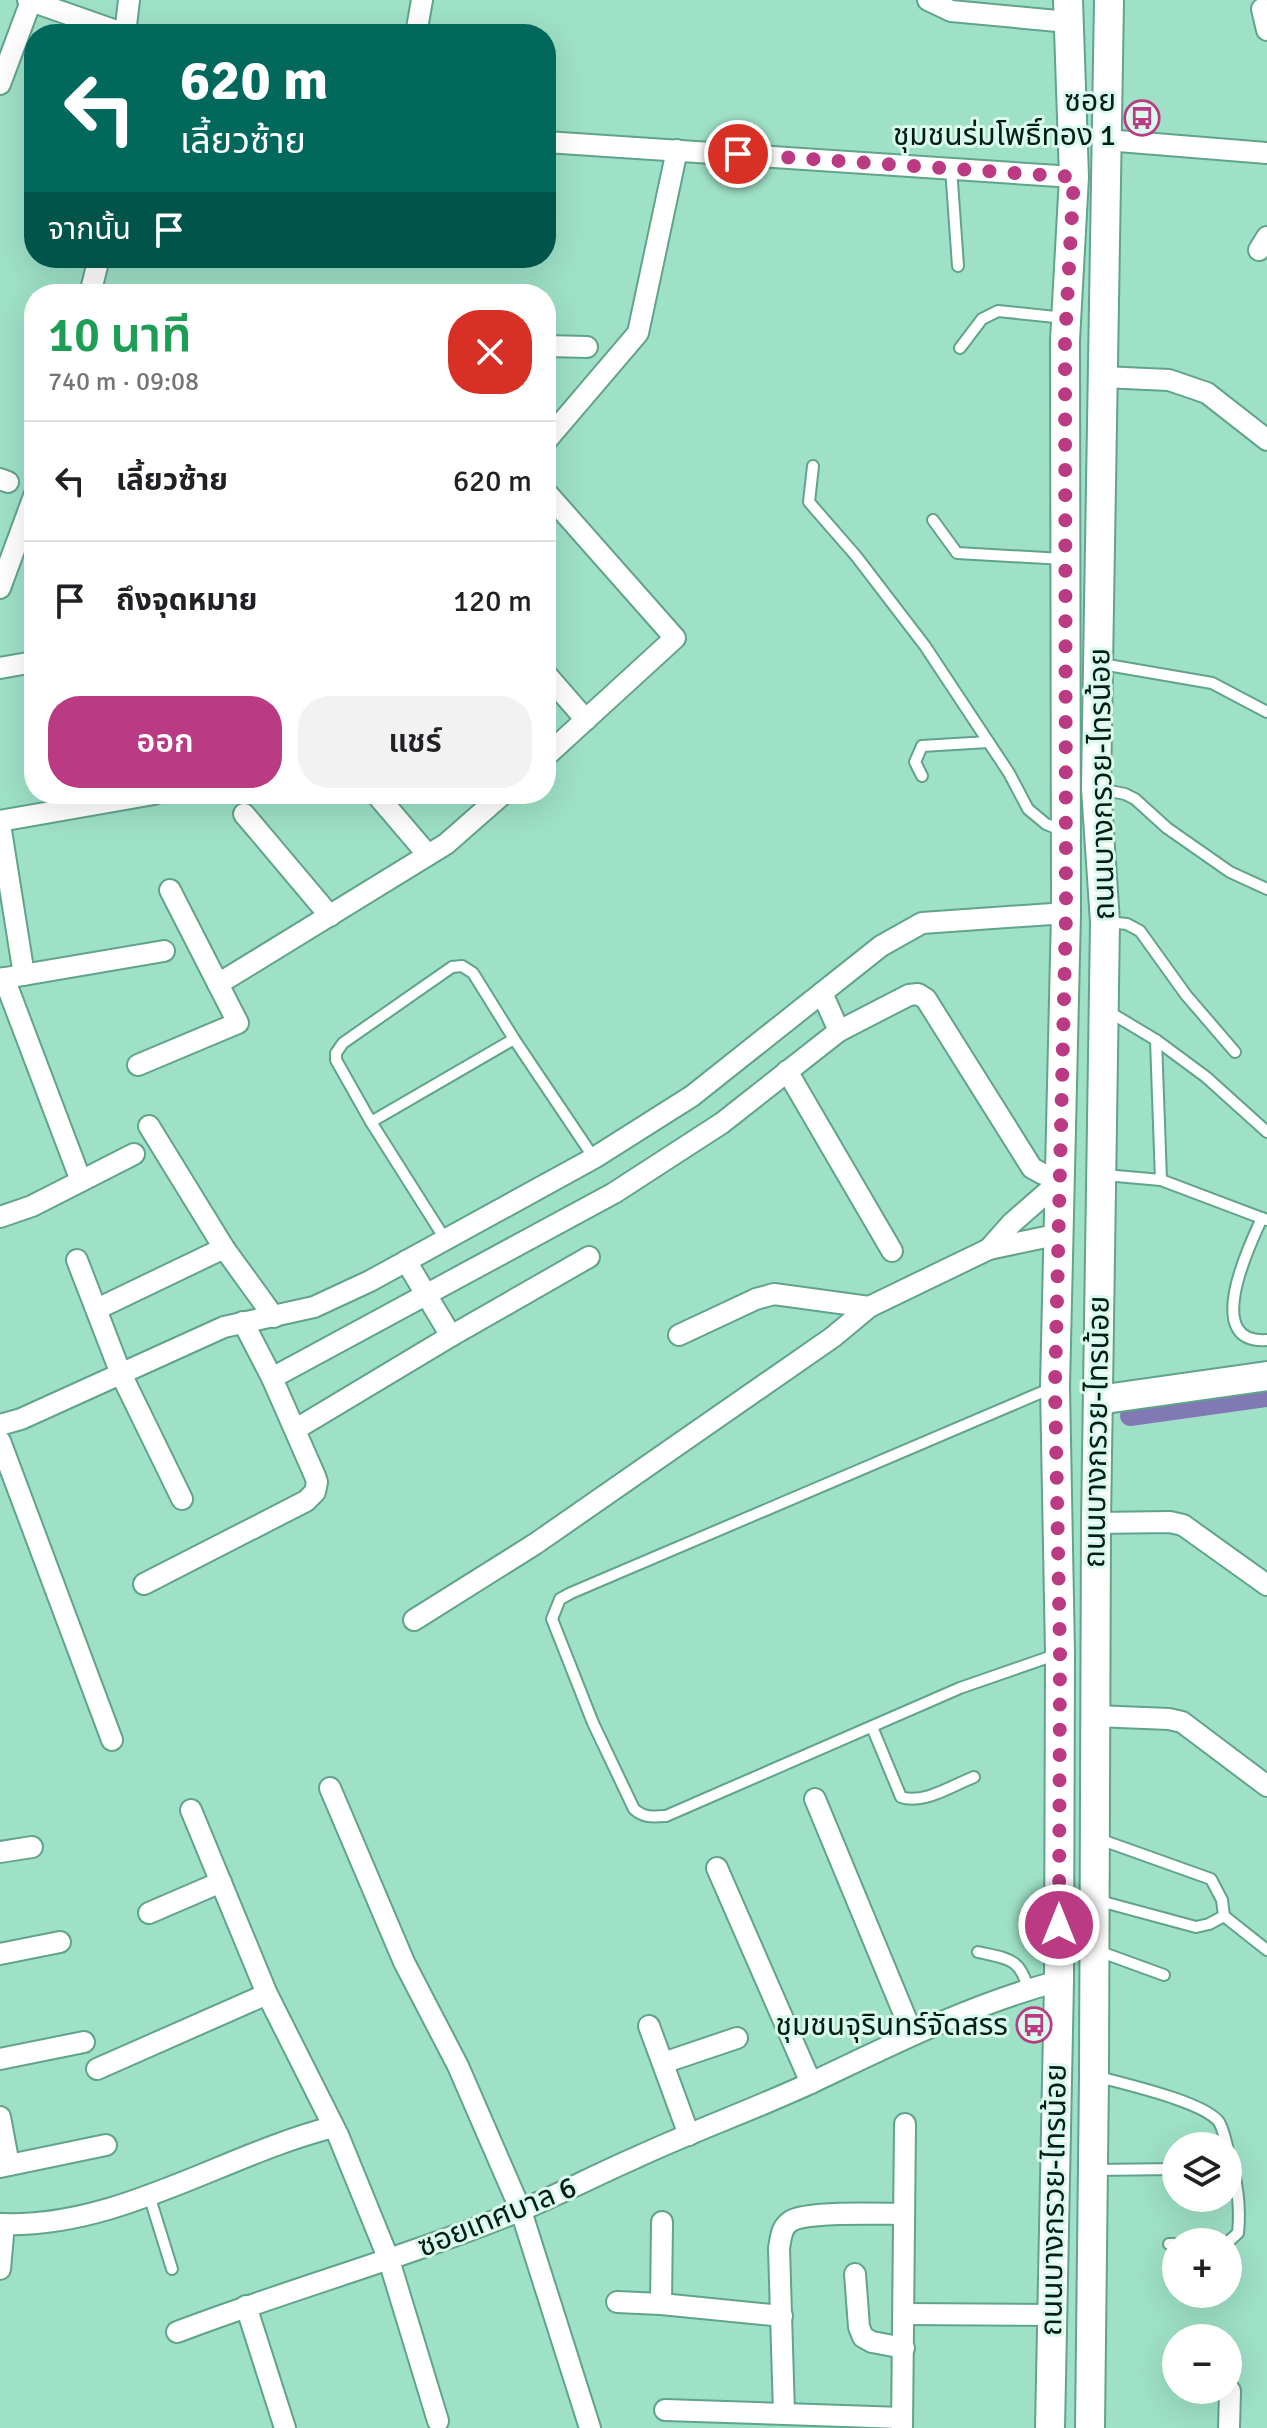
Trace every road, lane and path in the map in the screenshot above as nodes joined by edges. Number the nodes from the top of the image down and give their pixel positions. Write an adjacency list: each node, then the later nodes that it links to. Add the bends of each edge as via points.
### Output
1 (129, 0): 9 (street)
2 (422, 0): 10 (street)
3 (928, 0): 7 (street, via 951,11)
4 (1109, 0): 13 (main road, ถนนบางกรวย-ไทรน้อย)
5 (30, 1): 8 (street); 12 (street)
6 (1262, 9): 11 (street)
7 (1068, 11): 18 (main road, ถนนบางกรวย-ไทรน้อย)
8 (96, 24)
9 (126, 24)
10 (418, 24)
11 (1267, 30)
12 (0, 84)
13 (1106, 140): 16 (street); 24 (main road, ถนนบางกรวย-ไทรน้อย)
14 (556, 143): 15 (street)
15 (677, 150): 17 (street); 25 (street, via 638,333)
16 (1267, 153)
17 (951, 168): 18 (street); 19 (lane)
18 (1074, 177): 20 (main road, ถนนบางกรวย-ไทรน้อย)
19 (958, 266)
20 (1067, 318): 23 (lane, via 998,311 982,319); 26 (main road, ถนนบางกรวย-ไทรน้อย)
21 (556, 346): 22 (street)
22 (587, 347)
23 (960, 348)
24 (1102, 377): 27 (main road, ถนนบางกรวย-ไทรน้อย); 28 (street, via 1169,380 1207,393)
25 (556, 429)
26 (1065, 436): 27 (main road); 33 (main road, ถนนบางกรวย-ไทรน้อย)
27 (1101, 436): 35 (main road, ถนนบางกรวย-ไทรน้อย)
28 (1267, 440)
29 (813, 466): 41 (lane, via 809,502 925,646)
30 (556, 503): 40 (street, via 675,638)
31 (933, 520): 33 (lane, via 957,553)
32 (24, 523): 34 (street)
33 (1065, 559): 49 (main road, ถนนบางกรวย-ไทรน้อย)
34 (0, 588)
35 (1098, 663): 39 (lane, via 1212,683); 44 (main road, ถนนบางกรวย-ไทรน้อย)
36 (24, 664): 37 (street)
37 (0, 668)
38 (556, 686): 40 (street)
39 (1267, 712)
40 (586, 720): 42 (street)
41 (988, 742): 43 (lane, via 922,746 915,762); 49 (lane, via 1028,809)
42 (556, 747)
43 (922, 776)
44 (1096, 788): 52 (lane, via 1135,799 1230,872); 56 (main road, ถนนบางกรวย-ไทรน้อย)
45 (115, 804): 50 (street)
46 (385, 804): 51 (street)
47 (492, 804): 51 (street)
48 (244, 814): 55 (street)
49 (1066, 832): 54 (main road, ถนนบางกรวย-ไทรน้อย)
50 (1, 833): 58 (street)
51 (428, 855): 55 (street)
52 (1267, 889)
53 (170, 890): 59 (street)
54 (1066, 913): 60 (street, via 922,923 881,946); 74 (main road, ถนนบางกรวย-ไทรน้อย)
55 (330, 916): 59 (street)
56 (1105, 922): 61 (main road, ถนนบางกรวย-ไทรน้อย); 65 (lane, via 1140,931)
57 (164, 951): 58 (street)
58 (9, 977): 76 (street)
59 (218, 984): 66 (street, via 238,1023)
60 (822, 993): 62 (street); 72 (street, via 692,1096)
61 (1104, 1009): 64 (lane); 73 (main road, ถนนบางกรวย-ไทรน้อย)
62 (839, 1031): 67 (street); 74 (street, via 909,995 926,999 1032,1168)
63 (514, 1039): 68 (lane); 68 (lane, via 473,973 452,967 338,1048 336,1060); 72 (lane)
64 (1156, 1040): 70 (lane); 75 (lane)
65 (1235, 1052)
66 (138, 1065)
67 (787, 1071): 83 (street); 87 (street, via 722,1123 614,1193)
68 (371, 1122): 80 (lane)
69 (149, 1126): 81 (street)
70 (1267, 1132)
71 (134, 1154): 76 (street)
72 (594, 1158): 80 (street)
73 (1100, 1174): 75 (lane); 99 (main road, ถนนบางกรวย-ไทรน้อย)
74 (1060, 1178): 79 (main road, ถนนบางกรวย-ไทรน้อย); 82 (street)
75 (1161, 1180): 78 (lane)
76 (81, 1181): 77 (street)
77 (0, 1217)
78 (1265, 1219): 94 (lane, via 1235,1284 1234,1300 1236,1326 1248,1337)
79 (1060, 1234): 82 (street); 98 (main road, ถนนบางกรวย-ไทรน้อย)
80 (445, 1239): 86 (street)
81 (224, 1248): 89 (street); 90 (street)
82 (989, 1249): 88 (street)
83 (892, 1251)
84 (589, 1257): 93 (street)
85 (77, 1260): 89 (street)
86 (406, 1261): 87 (street); 90 (street, via 314,1307)
87 (425, 1294): 93 (street); 97 (street)
88 (869, 1307): 92 (street, via 774,1294); 107 (street, via 535,1544)
89 (97, 1309): 95 (street)
90 (274, 1317): 91 (street)
91 (243, 1322): 95 (street); 97 (street)
92 (679, 1335)
93 (451, 1336): 101 (street)
94 (1267, 1340)
95 (121, 1374): 100 (street); 103 (street)
96 (1267, 1376): 99 (main road)
97 (272, 1378): 101 (street)
98 (1055, 1386): 108 (main road, ถนนบางกรวย-ไทรน้อย); 110 (lane, via 571,1593 556,1606 552,1619 575,1679 641,1815 666,1816)
99 (1098, 1400): 104 (main road, ถนนบางกรวย-ไทรน้อย)
100 (0, 1425)
101 (296, 1429): 105 (street, via 317,1482 315,1492)
102 (0, 1441): 111 (street)
103 (182, 1499)
104 (1096, 1523): 106 (street, via 1183,1525); 109 (main road, ถนนบางกรวย-ไทรน้อย)
105 (144, 1584)
106 (1267, 1585)
107 (414, 1620)
108 (1060, 1654): 110 (lane, via 960,1688); 113 (main road, ถนนบางกรวย-ไทรน้อย)
109 (1095, 1716): 114 (main road, ถนนบางกรวย-ไทรน้อย); 115 (street, via 1182,1722)
110 (872, 1727): 112 (lane, via 901,1797 921,1799)
111 (112, 1740)
112 (974, 1777)
113 (1059, 1783): 114 (main road); 133 (main road, ถนนบางกรวย-ไทรน้อย)
114 (1095, 1783): 119 (main road, ถนนบางกรวย-ไทรน้อย)
115 (1267, 1786)
116 (330, 1788): 155 (street, via 404,1962 458,2066)
117 (815, 1799): 137 (street)
118 (191, 1810): 123 (street, ซอยเทศบาล 6)
119 (1095, 1838): 124 (main road, ถนนบางกรวย-ไทรน้อย); 126 (lane, via 1211,1879)
120 (32, 1847): 121 (street)
121 (0, 1852)
122 (717, 1868): 144 (street)
123 (221, 1882): 125 (street); 135 (street, ซอยเทศบาล 6)
124 (1095, 1900): 126 (lane, via 1196,1927); 128 (main road, ถนนบางกรวย-ไทรน้อย)
125 (149, 1913)
126 (1224, 1916): 129 (lane)
127 (60, 1942): 131 (street)
128 (1095, 1949): 132 (lane); 143 (main road, ถนนบางกรวย-ไทรน้อย)
129 (1267, 1950)
130 (978, 1952): 134 (lane, via 1018,1964)
131 (0, 1954)
132 (1164, 1975)
133 (1059, 1981): 134 (street, ซอยเทศบาล 6); 167 (main road, ถนนบางกรวย-ไทรน้อย)
134 (1028, 1989): 137 (street, ซอยเทศบาล 6)
135 (267, 1994): 142 (street); 147 (street, ซอยเทศบาล 6)
136 (649, 2026): 141 (street)
137 (912, 2033): 144 (street, ซอยเทศบาล 6)
138 (737, 2038): 141 (street)
139 (84, 2042): 140 (street)
140 (0, 2059)
141 (663, 2063): 149 (street)
142 (97, 2069)
143 (1094, 2076): 148 (lane, via 1210,2113); 153 (main road, ถนนบางกรวย-ไทรน้อย)
144 (811, 2083): 149 (street, ซอยเทศบาล 6)
145 (0, 2117): 151 (street)
146 (905, 2124): 156 (street)
147 (333, 2127): 154 (street); 159 (street, ซอยเทศบาล 6)
148 (1223, 2132)
149 (689, 2135): 155 (street, ซอยเทศบาล 6)
150 (106, 2145): 151 (street)
151 (5, 2166)
152 (1162, 2169): 153 (lane)
153 (1092, 2170): 180 (main road, ถนนบางกรวย-ไทรน้อย)
154 (149, 2195): 158 (street, via 54,2221); 161 (lane)
155 (521, 2211): 159 (street, ซอยเทศบาล 6); 178 (street)
156 (904, 2214): 166 (street); 168 (street, via 792,2220 783,2229 779,2248)
157 (662, 2222): 164 (street)
158 (2, 2224): 160 (street)
159 (389, 2260): 165 (street); 174 (street)
160 (0, 2269)
161 (172, 2269)
162 (855, 2274): 170 (street, via 863,2337)
163 (617, 2302): 164 (street)
164 (661, 2304): 168 (street)
165 (246, 2306): 169 (street); 177 (street)
166 (904, 2314): 167 (street); 170 (street)
167 (1051, 2315): 179 (main road, ถนนบางกรวย-ไทรน้อย)
168 (782, 2316): 173 (street)
169 (177, 2332)
170 (904, 2348): 176 (street)
171 (1230, 2404): 181 (street)
172 (665, 2410): 173 (street)
173 (784, 2413): 175 (street)
174 (438, 2421)
175 (815, 2421): 176 (street)
176 (902, 2423)
177 (285, 2428)
178 (590, 2428)
179 (1050, 2428)
180 (1090, 2428)
181 (1229, 2428)

